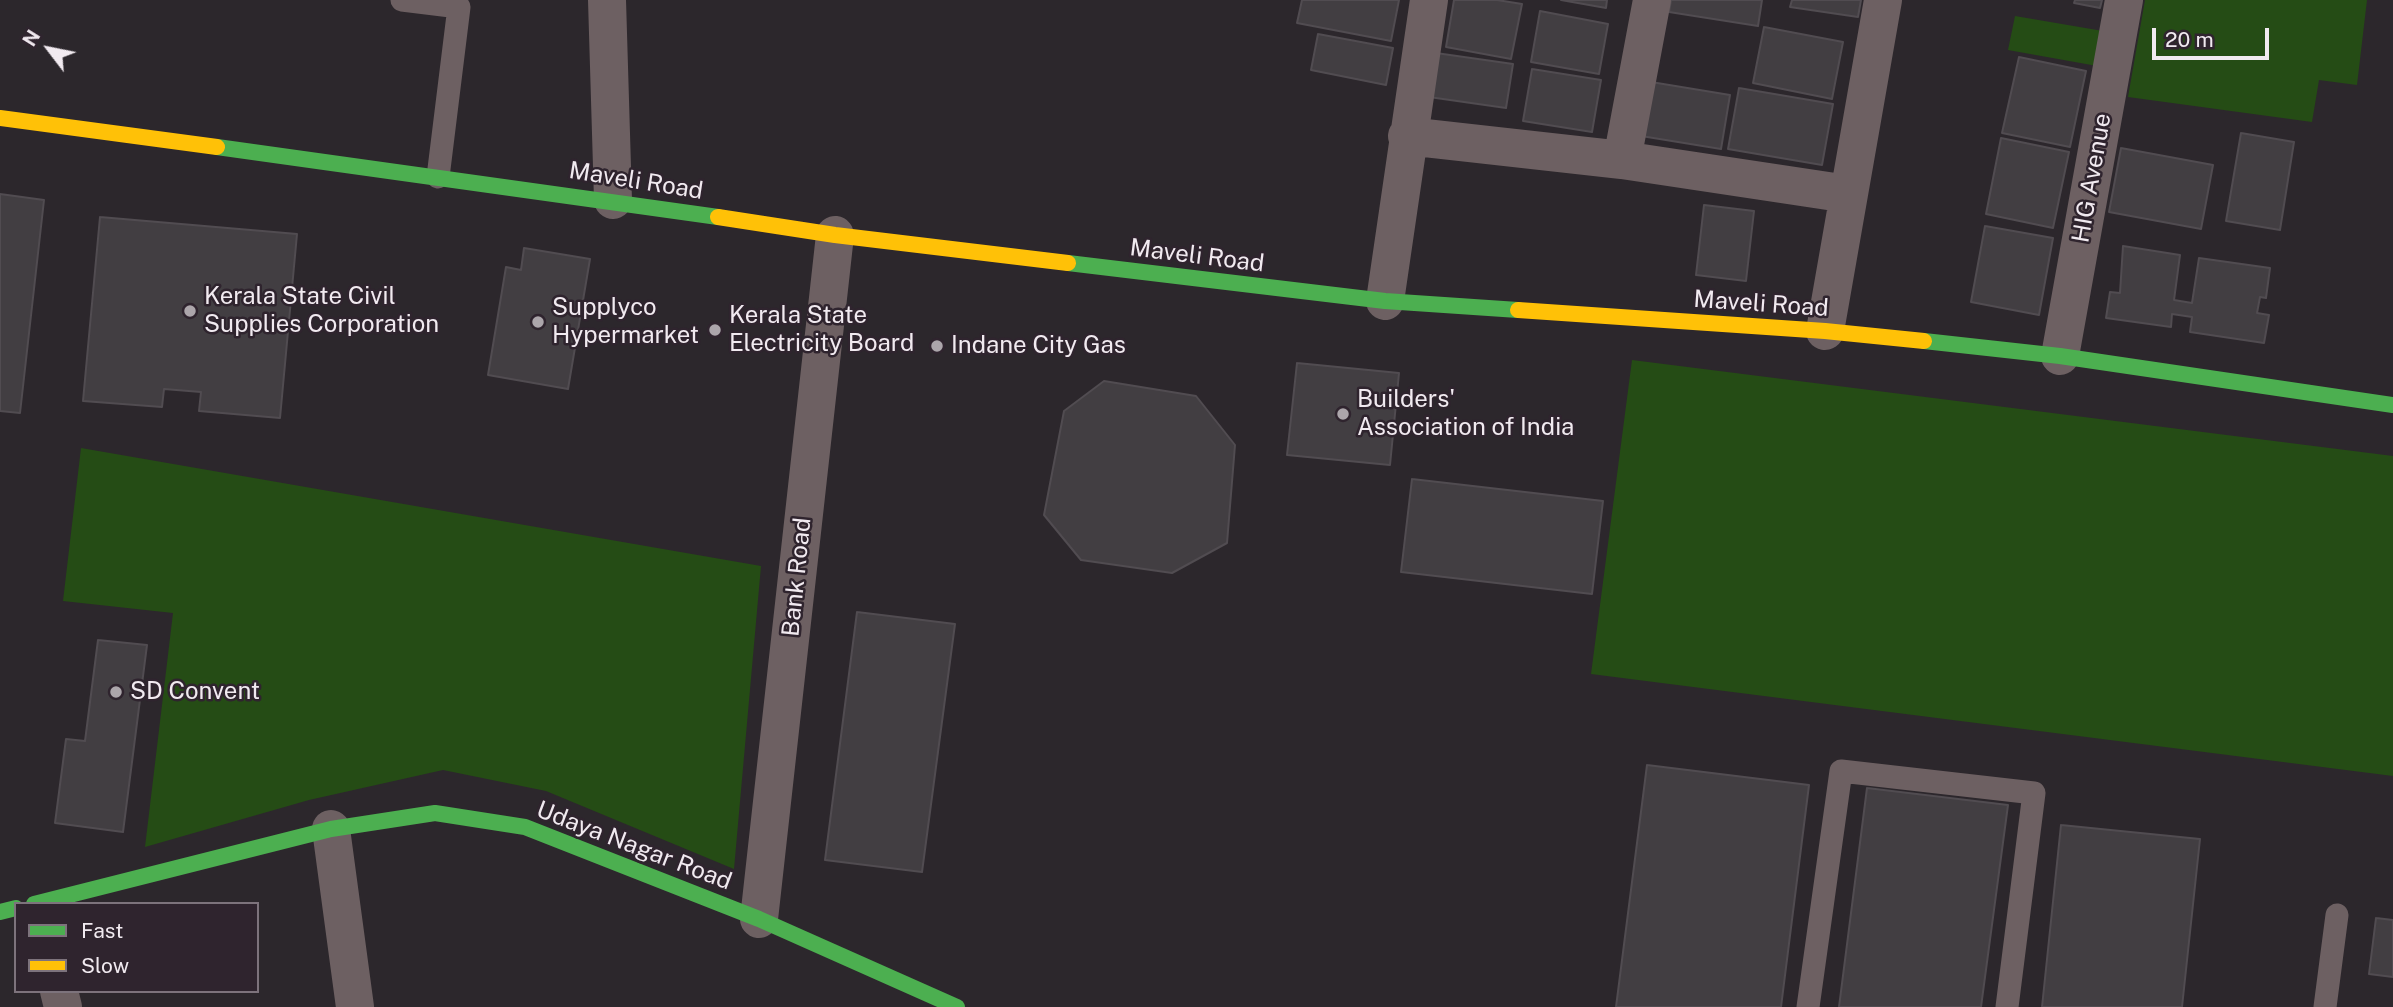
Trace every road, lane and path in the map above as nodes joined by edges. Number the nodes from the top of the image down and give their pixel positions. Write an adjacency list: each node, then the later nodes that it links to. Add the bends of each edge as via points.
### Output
1 (402, 0): 10 (lane, via 459,7)
2 (607, 0): 12 (street)
3 (1429, 0): 8 (street)
4 (1652, 0): 9 (street)
5 (1883, 0): 11 (street)
6 (2124, 0): 16 (street, HIG Avenue)
7 (0, 118): 10 (street, Maveli Road)
8 (1407, 136): 9 (street); 14 (street)
9 (1622, 160): 11 (street)
10 (438, 177): 12 (street, Maveli Road)
11 (1849, 194): 15 (street)
12 (613, 200): 13 (street, Maveli Road)
13 (835, 235): 14 (street, Maveli Road); 21 (street, Bank Road)
14 (1385, 301): 15 (street, Maveli Road)
15 (1825, 331): 16 (street, Maveli Road)
16 (2060, 356): 17 (street, Maveli Road)
17 (2393, 405)
18 (331, 829): 19 (street, Udaya Nagar Road); 21 (street, Udaya Nagar Road, via 435,813 525,827); 22 (street)
19 (41, 902)
20 (2337, 915): 26 (lane)
21 (759, 919): 23 (street, Udaya Nagar Road)
22 (355, 1007)
23 (957, 1007)
24 (1808, 1007): 25 (lane, via 1841,771 2034,793)
25 (2007, 1007)
26 (2325, 1007)

